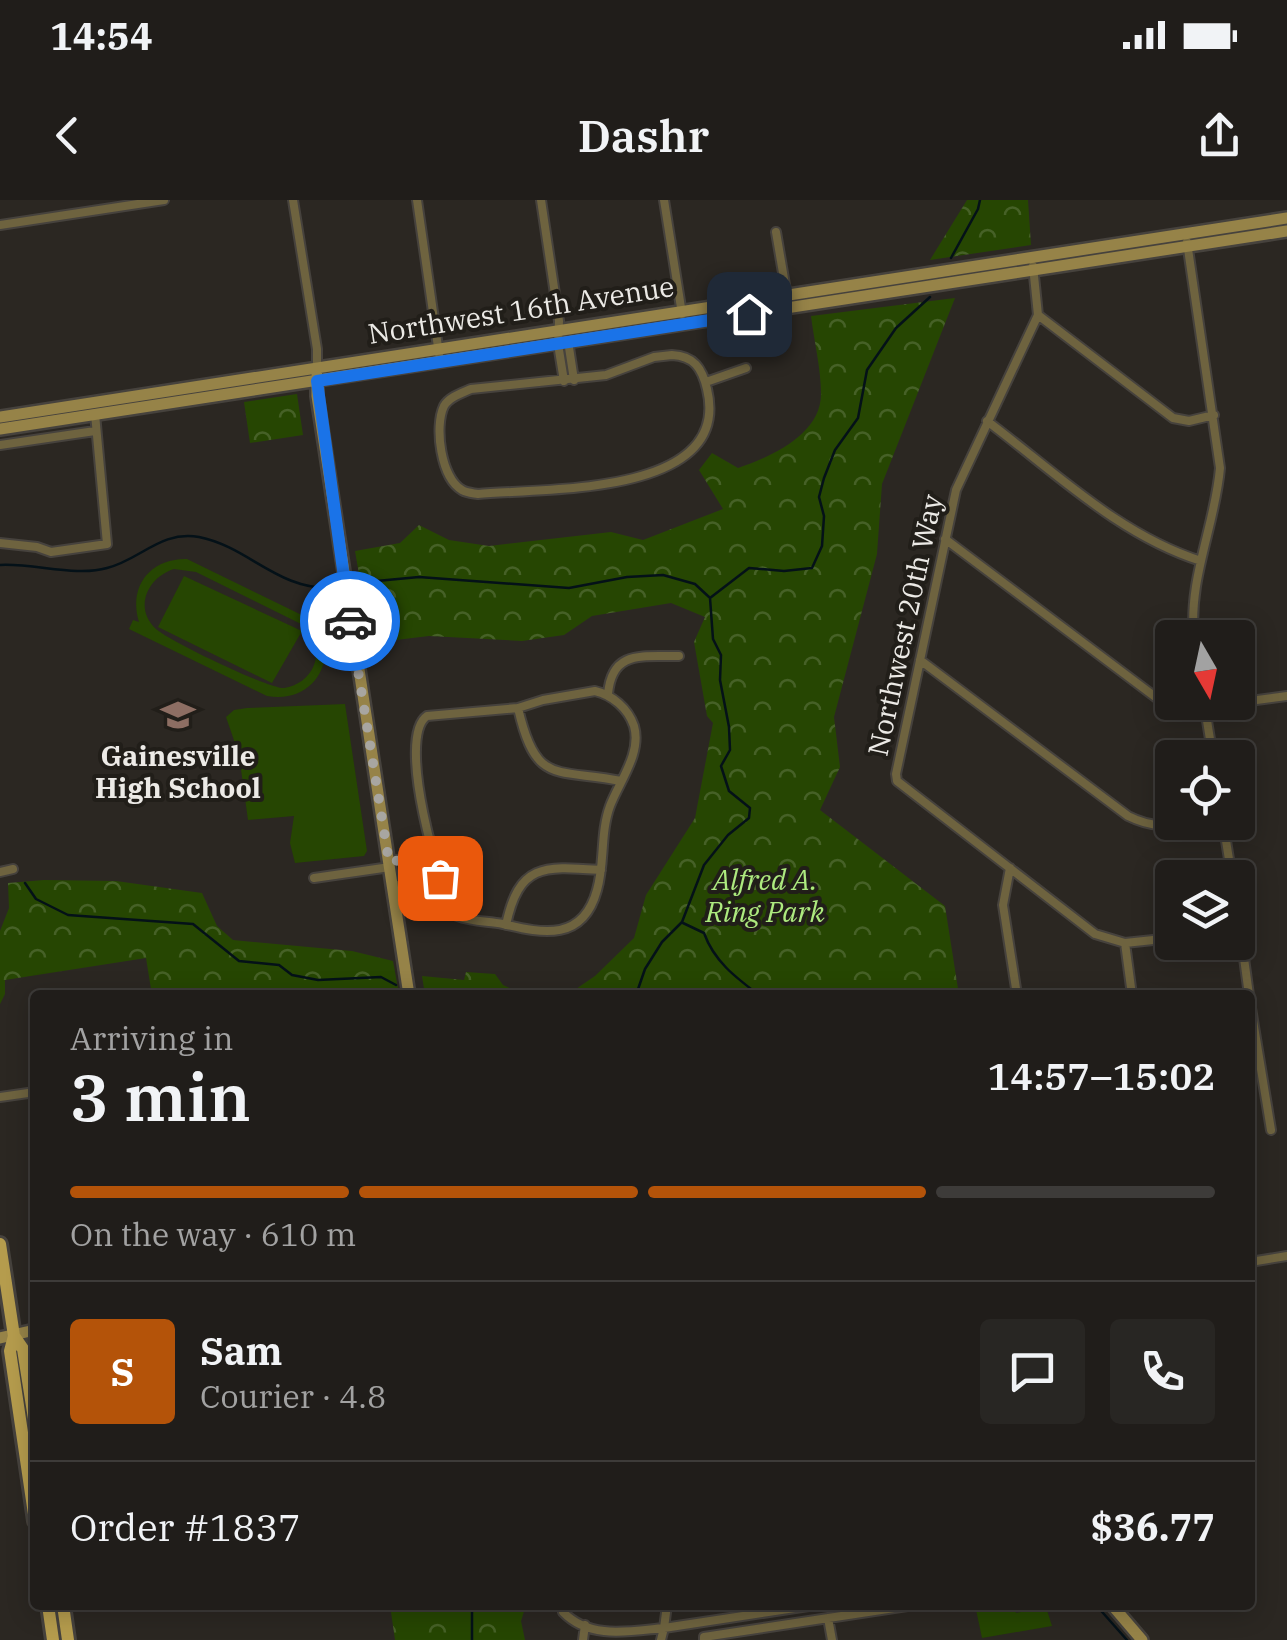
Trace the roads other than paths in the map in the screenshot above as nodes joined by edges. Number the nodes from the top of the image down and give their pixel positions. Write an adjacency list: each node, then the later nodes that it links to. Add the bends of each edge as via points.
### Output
1 (71, 200): 7 (street)
2 (164, 200): 7 (street)
3 (293, 200): 24 (street)
4 (417, 200): 22 (street)
5 (541, 200): 20 (street)
6 (664, 200): 17 (street)
7 (73, 214): 9 (street)
8 (1287, 218): 12 (main road, Northwest 16th Avenue)
9 (0, 225)
10 (1287, 231): 12 (main road, Northwest 16th Avenue)
11 (776, 232): 16 (street)
12 (1187, 240): 13 (main road, Northwest 16th Avenue); 29 (street)
13 (1032, 263): 14 (main road, Northwest 16th Avenue); 15 (main road, Northwest 16th Avenue); 18 (street)
14 (910, 275): 15 (main road); 16 (main road, Northwest 16th Avenue)
15 (912, 289): 16 (main road, Northwest 16th Avenue)
16 (788, 301): 17 (main road, Northwest 16th Avenue); 19 (main road, Northwest 16th Avenue)
17 (682, 310): 19 (street); 20 (main road, Northwest 16th Avenue)
18 (1038, 315): 29 (street, via 1173,418); 31 (street, Northwest 20th Way)
19 (684, 324): 21 (main road, Northwest 16th Avenue)
20 (560, 329): 21 (street); 22 (main road, Northwest 16th Avenue)
21 (563, 343): 22 (main road, Northwest 16th Avenue); 25 (street); 26 (street)
22 (440, 355): 24 (main road, Northwest 16th Avenue)
23 (746, 368): 27 (street)
24 (317, 374): 28 (main road, Northwest 16th Avenue); 49 (main road)
25 (574, 380): 26 (street); 27 (street, via 672,355 694,360)
26 (564, 381): 27 (street, via 471,389 445,405 440,426 448,473 461,490 590,485 677,464 699,442 708,419)
27 (706, 382)
28 (95, 408): 30 (main road, Northwest 16th Avenue); 32 (main road); 33 (street)
29 (1214, 415): 37 (street, via 1218,484)
30 (0, 416)
31 (986, 421): 35 (street, Northwest 20th Way, via 956,490); 37 (street, via 1125,526)
32 (0, 429)
33 (95, 431): 34 (street); 36 (street, via 107,544 50,552)
34 (0, 445)
35 (946, 539): 40 (street, Northwest 20th Way); 42 (street)
36 (0, 543)
37 (1201, 561): 38 (street)
38 (1192, 620)
39 (679, 656): 41 (street, via 618,664)
40 (920, 660): 47 (street, via 1128,816); 50 (street, Northwest 20th Way, via 897,781)
41 (608, 694): 45 (street, via 574,694); 46 (street, via 634,726)
42 (1155, 696)
43 (1287, 696): 44 (street)
44 (1255, 700)
45 (518, 708): 46 (street, via 532,754 552,772); 48 (street, via 419,721 416,763)
46 (620, 780): 52 (street, via 608,810)
47 (1155, 826)
48 (434, 855): 49 (street); 55 (street)
49 (389, 864): 54 (street); 56 (main road)
50 (1010, 868): 59 (street, via 1096,934); 62 (street, via 1002,896)
51 (13, 869): 53 (street)
52 (601, 870): 57 (street, via 527,876); 57 (street, via 589,912 576,924 544,932)
53 (0, 872)
54 (314, 878)
55 (440, 878): 56 (street); 57 (street, via 458,916)
56 (393, 886): 61 (main road)
57 (506, 925)
58 (1155, 940): 59 (street)
59 (1125, 943): 63 (street)
60 (1243, 960): 64 (street)
61 (409, 990)
62 (1016, 990)
63 (1131, 990)
64 (1249, 990)
65 (1255, 1029): 68 (street)
66 (30, 1093): 67 (street)
67 (0, 1098)
68 (1271, 1130)
69 (0, 1244): 72 (main road)
70 (1287, 1256): 71 (street)
71 (1255, 1261)
72 (7, 1337): 73 (main road, via 23,1349); 74 (main road)
73 (30, 1393)
74 (30, 1474)
75 (49, 1610): 85 (main road)
76 (63, 1610): 86 (main road)
77 (563, 1610): 83 (street)
78 (666, 1610): 84 (street)
79 (760, 1610): 84 (street)
80 (881, 1610): 82 (street)
81 (1116, 1610): 91 (main road)
82 (828, 1618): 89 (street); 90 (street)
83 (585, 1625): 84 (street, via 608,1633); 87 (street)
84 (664, 1628): 88 (street)
85 (53, 1640)
86 (68, 1640)
87 (582, 1640)
88 (661, 1640)
89 (704, 1640)
90 (832, 1640)
91 (1142, 1640)

